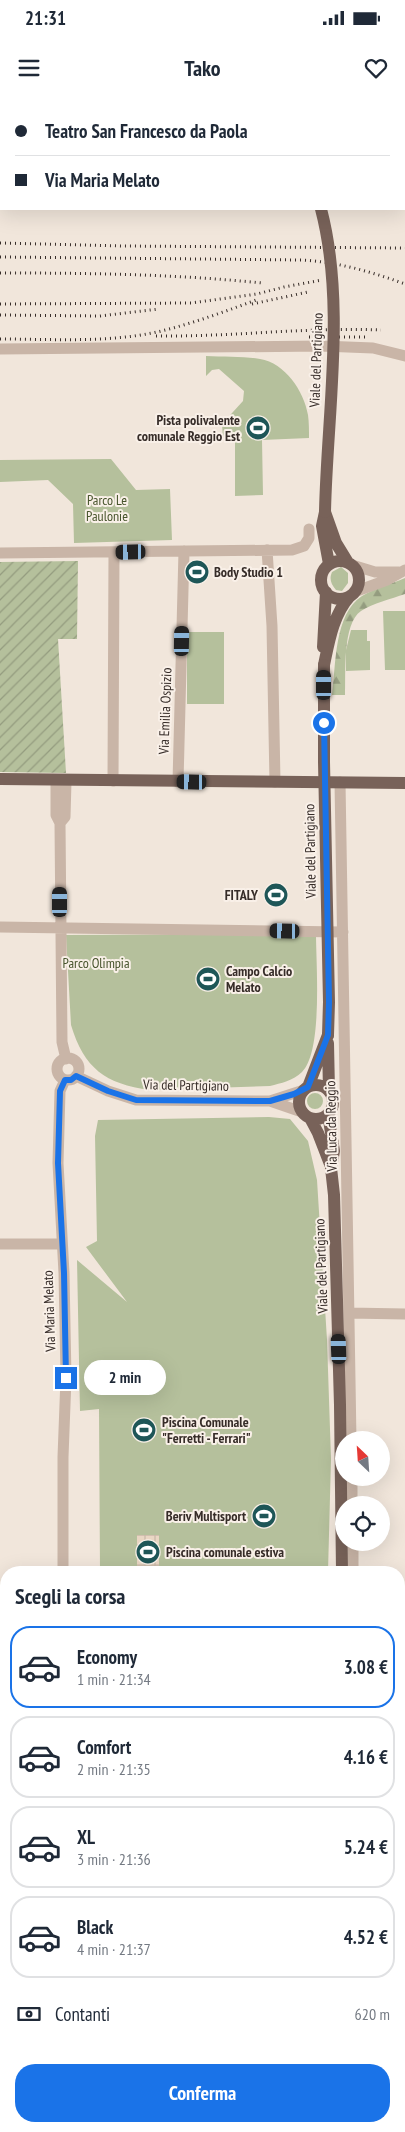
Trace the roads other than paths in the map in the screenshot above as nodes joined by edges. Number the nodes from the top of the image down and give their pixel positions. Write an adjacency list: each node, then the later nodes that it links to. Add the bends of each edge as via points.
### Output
1 (321, 210): 4 (main road, Viale del Partigiano, bridge, via 330,257 333,302)
2 (0, 349): 3 (street, via 322,346 373,348)
3 (405, 356)
4 (326, 512): 10 (main road, Viale del Partigiano, via 336,542); 11 (main road, Viale del Partigiano, via 322,526)
5 (309, 529): 6 (street, via 309,538 304,546 292,550)
6 (267, 550): 7 (street); 20 (street)
7 (184, 551): 8 (street); 19 (street, Via Emilia Ospizio)
8 (114, 552): 9 (street); 18 (street)
9 (0, 553)
10 (350, 563): 11 (main road, via 338,560); 12 (street, via 375,572); 14 (main road, Viale del Partigiano, via 358,582)
11 (329, 564): 13 (main road, Viale del Partigiano, via 322,574)
12 (403, 571): 14 (street)
13 (326, 592): 14 (main road, via 340,599); 15 (main road, Viale del Partigiano)
14 (352, 594): 15 (main road, Viale del Partigiano, via 336,619)
15 (324, 665): 26 (main road, Viale del Partigiano, bridge)
16 (0, 779): 17 (main road)
17 (61, 781): 18 (main road); 24 (street, via 64,817 60,823)
18 (112, 781): 19 (main road)
19 (178, 782): 20 (main road)
20 (275, 782): 21 (main road)
21 (340, 782): 22 (main road); 25 (street, Via Luca da Reggio)
22 (405, 783)
23 (0, 927): 24 (street)
24 (60, 928): 25 (street); 27 (street, via 62,1042)
25 (343, 932): 38 (street, Via Luca da Reggio)
26 (328, 1035): 30 (main road, Viale del Partigiano); 31 (main road, Viale del Partigiano)
27 (66, 1059): 28 (street, via 76,1062 79,1069); 29 (street, via 57,1069)
28 (76, 1076): 29 (street); 32 (street, Via del Partigiano, via 136,1100)
29 (65, 1080): 37 (street, Via Maria Melato, via 60,1091 58,1163)
30 (306, 1089): 31 (main road, via 319,1085); 32 (street, Via del Partigiano); 34 (main road, Viale del Partigiano, via 299,1103)
31 (329, 1091): 33 (main road, Viale del Partigiano, via 333,1100)
32 (270, 1101): 34 (street, Via del Partigiano)
33 (328, 1114): 34 (main road, via 319,1119); 35 (main road, Viale del Partigiano, via 334,1151)
34 (306, 1115): 35 (main road, Viale del Partigiano, via 318,1133)
35 (331, 1168): 43 (main road, Viale del Partigiano, via 340,1387)
36 (0, 1244): 37 (street)
37 (61, 1244): 42 (street, Via Maria Melato, via 66,1378)
38 (349, 1313): 39 (street); 40 (street, Via Luca da Reggio)
39 (405, 1314)
40 (351, 1431)
41 (353, 1551): 44 (street)
42 (63, 1566)
43 (342, 1566)
44 (353, 1566)

